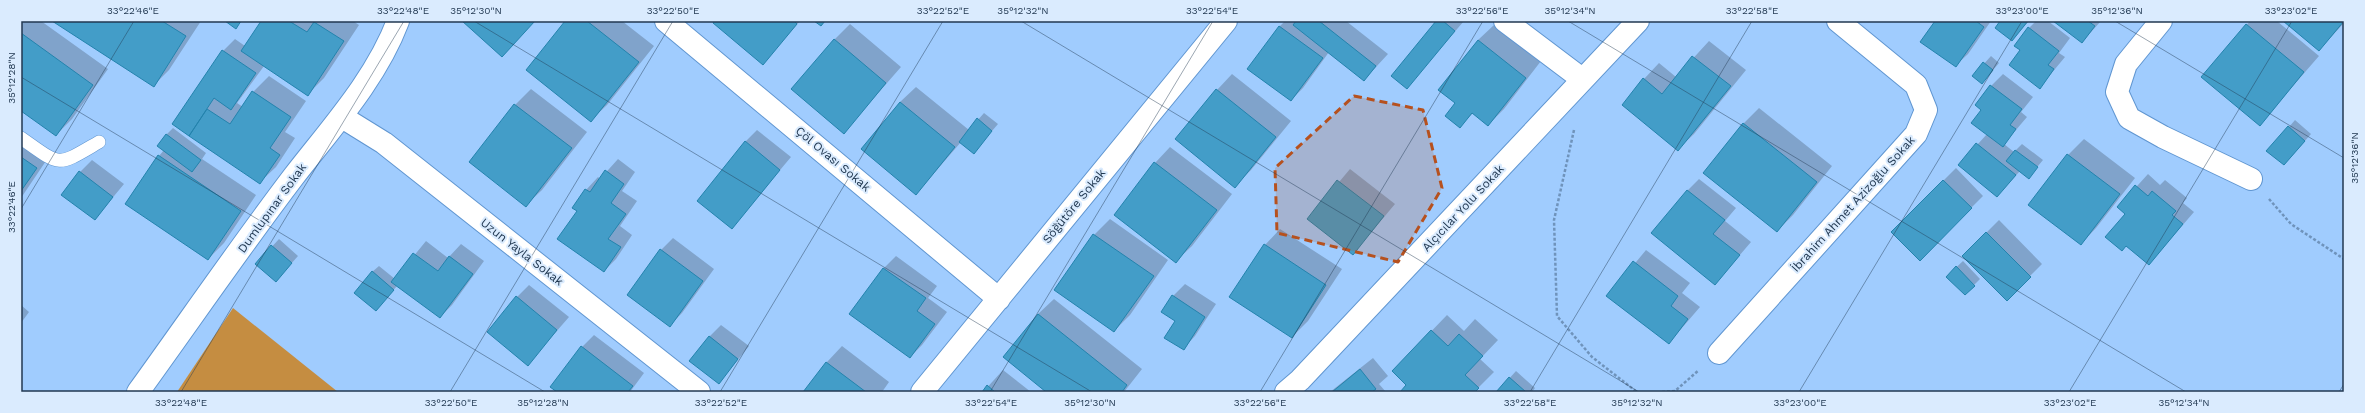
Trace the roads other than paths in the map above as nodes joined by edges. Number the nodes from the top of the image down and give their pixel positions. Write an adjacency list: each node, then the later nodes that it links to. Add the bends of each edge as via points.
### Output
1 (398, 21): 9 (street, Dumlupınar Sokak, via 389,46)
2 (666, 21): 13 (street, Çöl Ovası Sokak)
3 (1226, 21): 13 (street, Söğütöre Sokak)
4 (1505, 21): 8 (street)
5 (1638, 21): 8 (street, Alçıcılar Yolu Sokak)
6 (1838, 21): 14 (street, İbrahim Ahmet Azizoğlu Sokak, via 1916,85 1926,110 1916,134)
7 (2161, 21): 12 (street, via 2126,64 2117,92 2129,118)
8 (1582, 79): 18 (street, Alçıcılar Yolu Sokak, via 1470,201)
9 (342, 117): 15 (street, Dumlupınar Sokak, via 294,177); 16 (street, Uzun Yayla Sokak, via 384,143)
10 (21, 138): 11 (lane, via 52,160 66,162)
11 (99, 142)
12 (2251, 179)
13 (999, 298): 17 (street, Söğütöre Sokak)
14 (1719, 353)
15 (138, 392)
16 (699, 392)
17 (922, 392)
18 (1286, 392)

